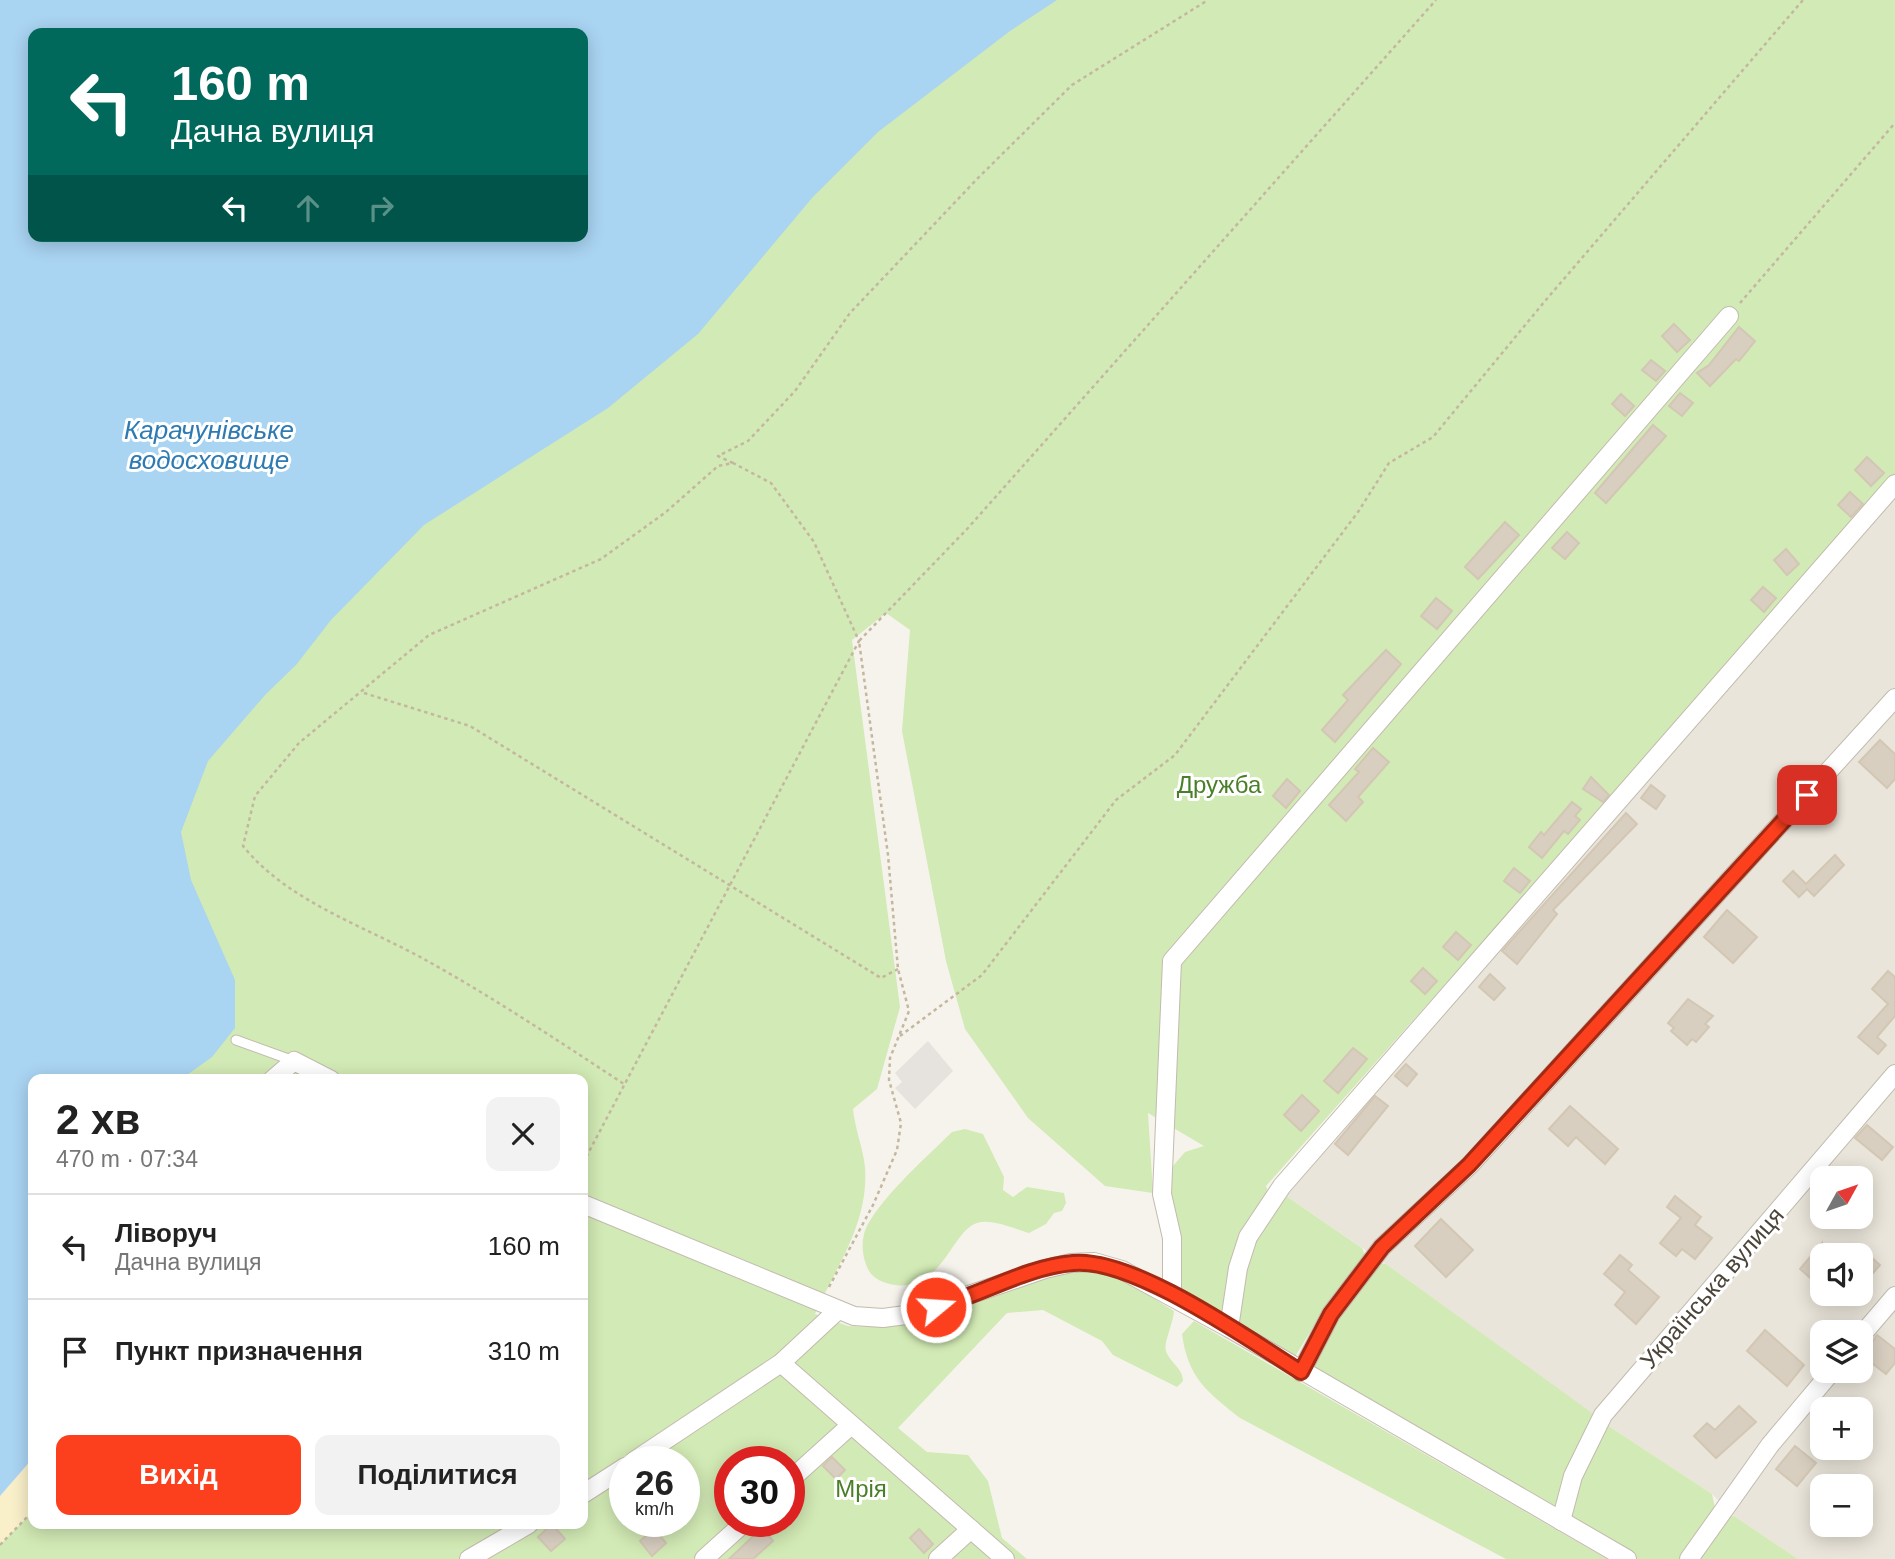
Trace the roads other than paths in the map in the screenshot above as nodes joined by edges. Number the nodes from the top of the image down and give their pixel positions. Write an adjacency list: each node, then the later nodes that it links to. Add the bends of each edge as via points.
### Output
1 (1729, 316): 10 (street, via 1172,961 1162,1194 1172,1238)
2 (1895, 484): 14 (street, via 1282,1186 1248,1237)
3 (1895, 698): 16 (street, via 1469,1165 1382,1247 1331,1314)
4 (236, 1041): 5 (lane)
5 (293, 1061): 6 (street); 7 (street)
6 (279, 1074)
7 (319, 1074)
8 (1895, 1074): 23 (street, Українська вулиця, via 1603,1415 1573,1476)
9 (588, 1206): 12 (street)
10 (1172, 1296): 12 (street, via 1122,1270 1094,1262 1045,1269 913,1314 883,1318); 14 (street)
11 (1895, 1296): 13 (street)
12 (838, 1310): 15 (street)
13 (1873, 1322)
14 (1229, 1328): 16 (street)
15 (781, 1363): 18 (street); 19 (street)
16 (1301, 1372): 23 (street)
17 (1822, 1383): 32 (street, via 1770,1445)
18 (851, 1425): 20 (street); 25 (street)
19 (656, 1446)
20 (805, 1467)
21 (609, 1477): 22 (street)
22 (588, 1491)
23 (1560, 1521): 31 (street)
24 (520, 1529): 27 (street)
25 (971, 1529): 29 (street); 30 (street)
26 (728, 1537): 28 (street)
27 (469, 1559)
28 (704, 1559)
29 (938, 1559)
30 (1005, 1559)
31 (1627, 1559)
32 (1689, 1559)

